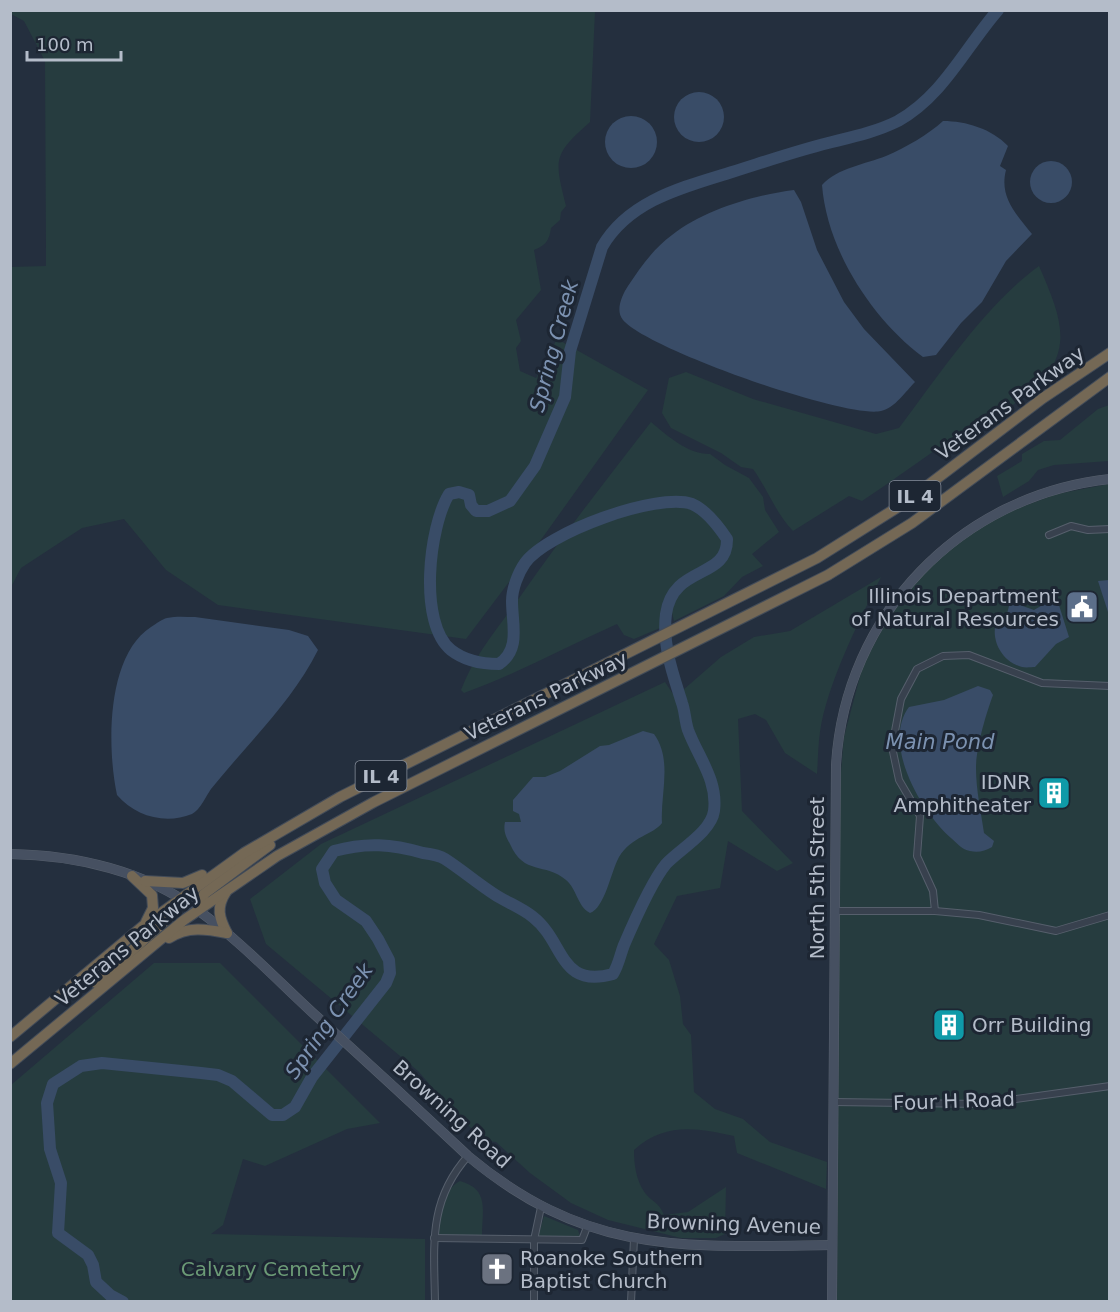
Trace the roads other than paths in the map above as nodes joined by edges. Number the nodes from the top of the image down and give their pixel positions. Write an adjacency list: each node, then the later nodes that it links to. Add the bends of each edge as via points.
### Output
1 (1110, 353): 8 (highway, Veterans Parkway / IL 4, via 869,527 784,576)
2 (1110, 372): 3 (highway, Veterans Parkway)
3 (1105, 380): 13 (highway, Veterans Parkway / IL 4, via 891,537 808,587 348,816)
4 (1110, 479): 16 (main road, North 5th Street, via 1056,489 994,514 945,546 906,585 878,626 857,668 841,719)
5 (1110, 529): 6 (street, via 1071,526)
6 (1048, 535)
7 (1110, 686): 17 (street, via 1042,683 969,655 943,656 917,669 902,699 892,747 899,780 920,816 917,856 933,891)
8 (340, 797): 9 (highway, Veterans Parkway / IL 4); 15 (highway, via 204,894)
9 (262, 843): 12 (highway, via 248,844 192,881); 14 (highway, Veterans Parkway / IL 4)
10 (10, 854): 11 (main road, Browning Road, via 64,858)
11 (132, 876): 12 (main road, Browning Road); 19 (highway, via 150,890 154,899 152,912)
12 (146, 882): 14 (main road, Browning Road)
13 (229, 888): 15 (highway, Veterans Parkway / IL 4); 20 (highway, via 219,908)
14 (179, 898): 15 (main road, Browning Road); 19 (highway, Veterans Parkway / IL 4); 22 (highway, via 169,917 98,981)
15 (198, 910): 20 (main road, Browning Road); 21 (highway, Veterans Parkway / IL 4)
16 (835, 911): 17 (street); 26 (main road, North 5th Street)
17 (935, 911): 18 (street, via 979,915 1056,931)
18 (1110, 915)
19 (143, 926): 23 (highway, Veterans Parkway / IL 4)
20 (227, 933): 21 (highway, via 201,929 179,932 132,968); 27 (main road, Browning Road)
21 (121, 971): 22 (highway, Veterans Parkway / IL 4)
22 (72, 1012): 24 (highway, Veterans Parkway / IL 4)
23 (10, 1037)
24 (10, 1064)
25 (1110, 1086): 26 (street, Four H Road, via 980,1104)
26 (833, 1102): 33 (main road, North 5th Street)
27 (468, 1155): 28 (main road, Browning Road, via 502,1183); 30 (street, via 440,1201)
28 (541, 1207): 29 (main road, Browning Road); 32 (street)
29 (587, 1227): 31 (main road, Browning Road); 32 (street, via 582,1240)
30 (434, 1238): 32 (street); 34 (street)
31 (634, 1239): 33 (main road, Browning Avenue, via 688,1245); 36 (street)
32 (534, 1240): 35 (street)
33 (832, 1245): 37 (main road, North 5th Street)
34 (435, 1302)
35 (534, 1302)
36 (631, 1302)
37 (832, 1302)

